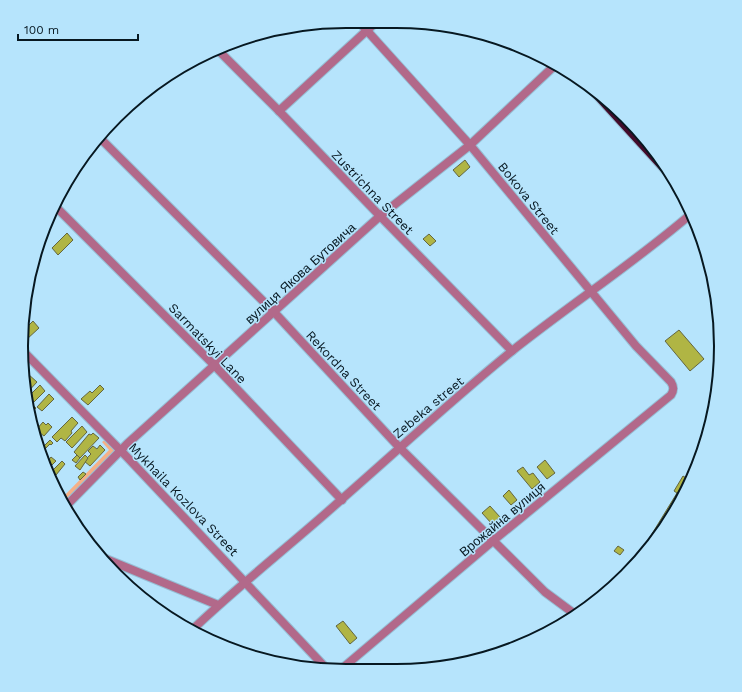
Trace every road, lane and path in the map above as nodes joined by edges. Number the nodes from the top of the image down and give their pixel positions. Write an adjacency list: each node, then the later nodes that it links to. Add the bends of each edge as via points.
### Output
1 (364, 28): 3 (street, Bokova Street)
2 (370, 28): 3 (street)
3 (367, 31): 6 (street); 8 (street, Bokova Street)
4 (221, 53): 6 (street, Zustrichna Street)
5 (551, 69): 8 (street, вулиця Якова Бутовича)
6 (279, 111): 10 (street, Zustrichna Street)
7 (103, 141): 13 (street, Rekordna Street)
8 (470, 145): 10 (street, вулиця Якова Бутовича); 12 (street, Bokova Street)
9 (59, 210): 16 (street, Sarmatskyi Lane)
10 (380, 216): 13 (street, вулиця Якова Бутовича); 14 (street, Zustrichna Street)
11 (687, 218): 12 (street, Zebeka street)
12 (591, 292): 14 (street, Zebeka street); 17 (street, Bokova Street, via 636,346 671,382)
13 (274, 312): 16 (street, вулиця Якова Бутовича); 18 (street, Rekordna Street)
14 (512, 351): 18 (street, Zebeka street)
15 (29, 357): 19 (street, Mykhaila Kozlova Street)
16 (215, 366): 19 (street, вулиця Якова Бутовича); 20 (street, Sarmatskyi Lane)
17 (673, 390): 22 (street, Врожайна вулиця, via 671,395)
18 (399, 447): 20 (street, Zebeka street); 22 (street, Rekordna Street)
19 (121, 450): 21 (street, вулиця Якова Бутовича); 24 (street, Mykhaila Kozlova Street)
20 (342, 500): 24 (street, Zebeka street)
21 (70, 502)
22 (494, 540): 26 (street, Rekordna Street, via 545,592); 29 (street, Врожайна вулиця)
23 (112, 562): 25 (street)
24 (246, 581): 25 (street, Zebeka street); 28 (street, Mykhaila Kozlova Street)
25 (218, 605): 27 (street, Zebeka street)
26 (571, 611)
27 (196, 626)
28 (321, 663)
29 (348, 664)

